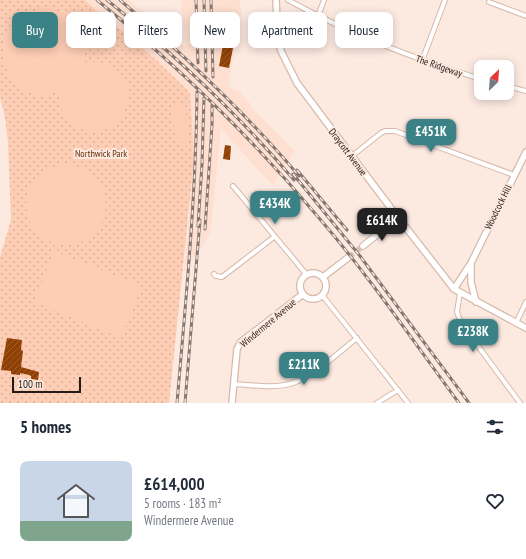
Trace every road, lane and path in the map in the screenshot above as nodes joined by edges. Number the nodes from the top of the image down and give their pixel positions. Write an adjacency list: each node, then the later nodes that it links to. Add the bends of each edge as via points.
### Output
1 (276, 0): 15 (street, Draycott Avenue, via 281,51 297,83)
2 (288, 0): 6 (street, The Ridgeway)
3 (324, 0): 7 (street)
4 (445, 0): 10 (street)
5 (489, 2): 8 (street)
6 (310, 12)
7 (320, 12)
8 (526, 16)
9 (327, 20): 10 (street, The Ridgeway)
10 (422, 61): 11 (street, The Ridgeway)
11 (474, 78)
12 (514, 88): 13 (street)
13 (526, 91)
14 (526, 152): 16 (street, Woodcock Hill)
15 (352, 156): 16 (street, via 381,133 394,131); 18 (street, Draycott Avenue)
16 (514, 175): 22 (street, Woodcock Hill)
17 (233, 186): 19 (street)
18 (398, 218): 20 (street); 26 (street, Draycott Avenue)
19 (274, 237): 23 (street, via 222,276); 24 (street)
20 (363, 246)
21 (348, 257): 25 (street)
22 (471, 263): 26 (street, Woodcock Hill); 30 (street, Woodcock Hill, via 471,282)
23 (214, 274)
24 (306, 274): 25 (street, via 314,272); 28 (street, via 300,285)
25 (323, 277): 29 (street, via 326,286)
26 (454, 289): 27 (street)
27 (460, 293): 30 (street); 40 (street, via 457,312 461,323)
28 (303, 294): 29 (street, Windermere Avenue, via 313,299); 35 (street, Windermere Avenue, via 241,342 237,349)
29 (322, 296): 34 (street)
30 (476, 302): 32 (street)
31 (526, 302): 32 (street)
32 (516, 323): 33 (street)
33 (526, 328)
34 (357, 338): 35 (street, via 323,366 293,383 270,386); 36 (street)
35 (234, 384): 37 (street, Windermere Avenue)
36 (398, 390): 38 (street); 39 (street)
37 (232, 403)
38 (377, 403)
39 (408, 403)
40 (520, 403)

